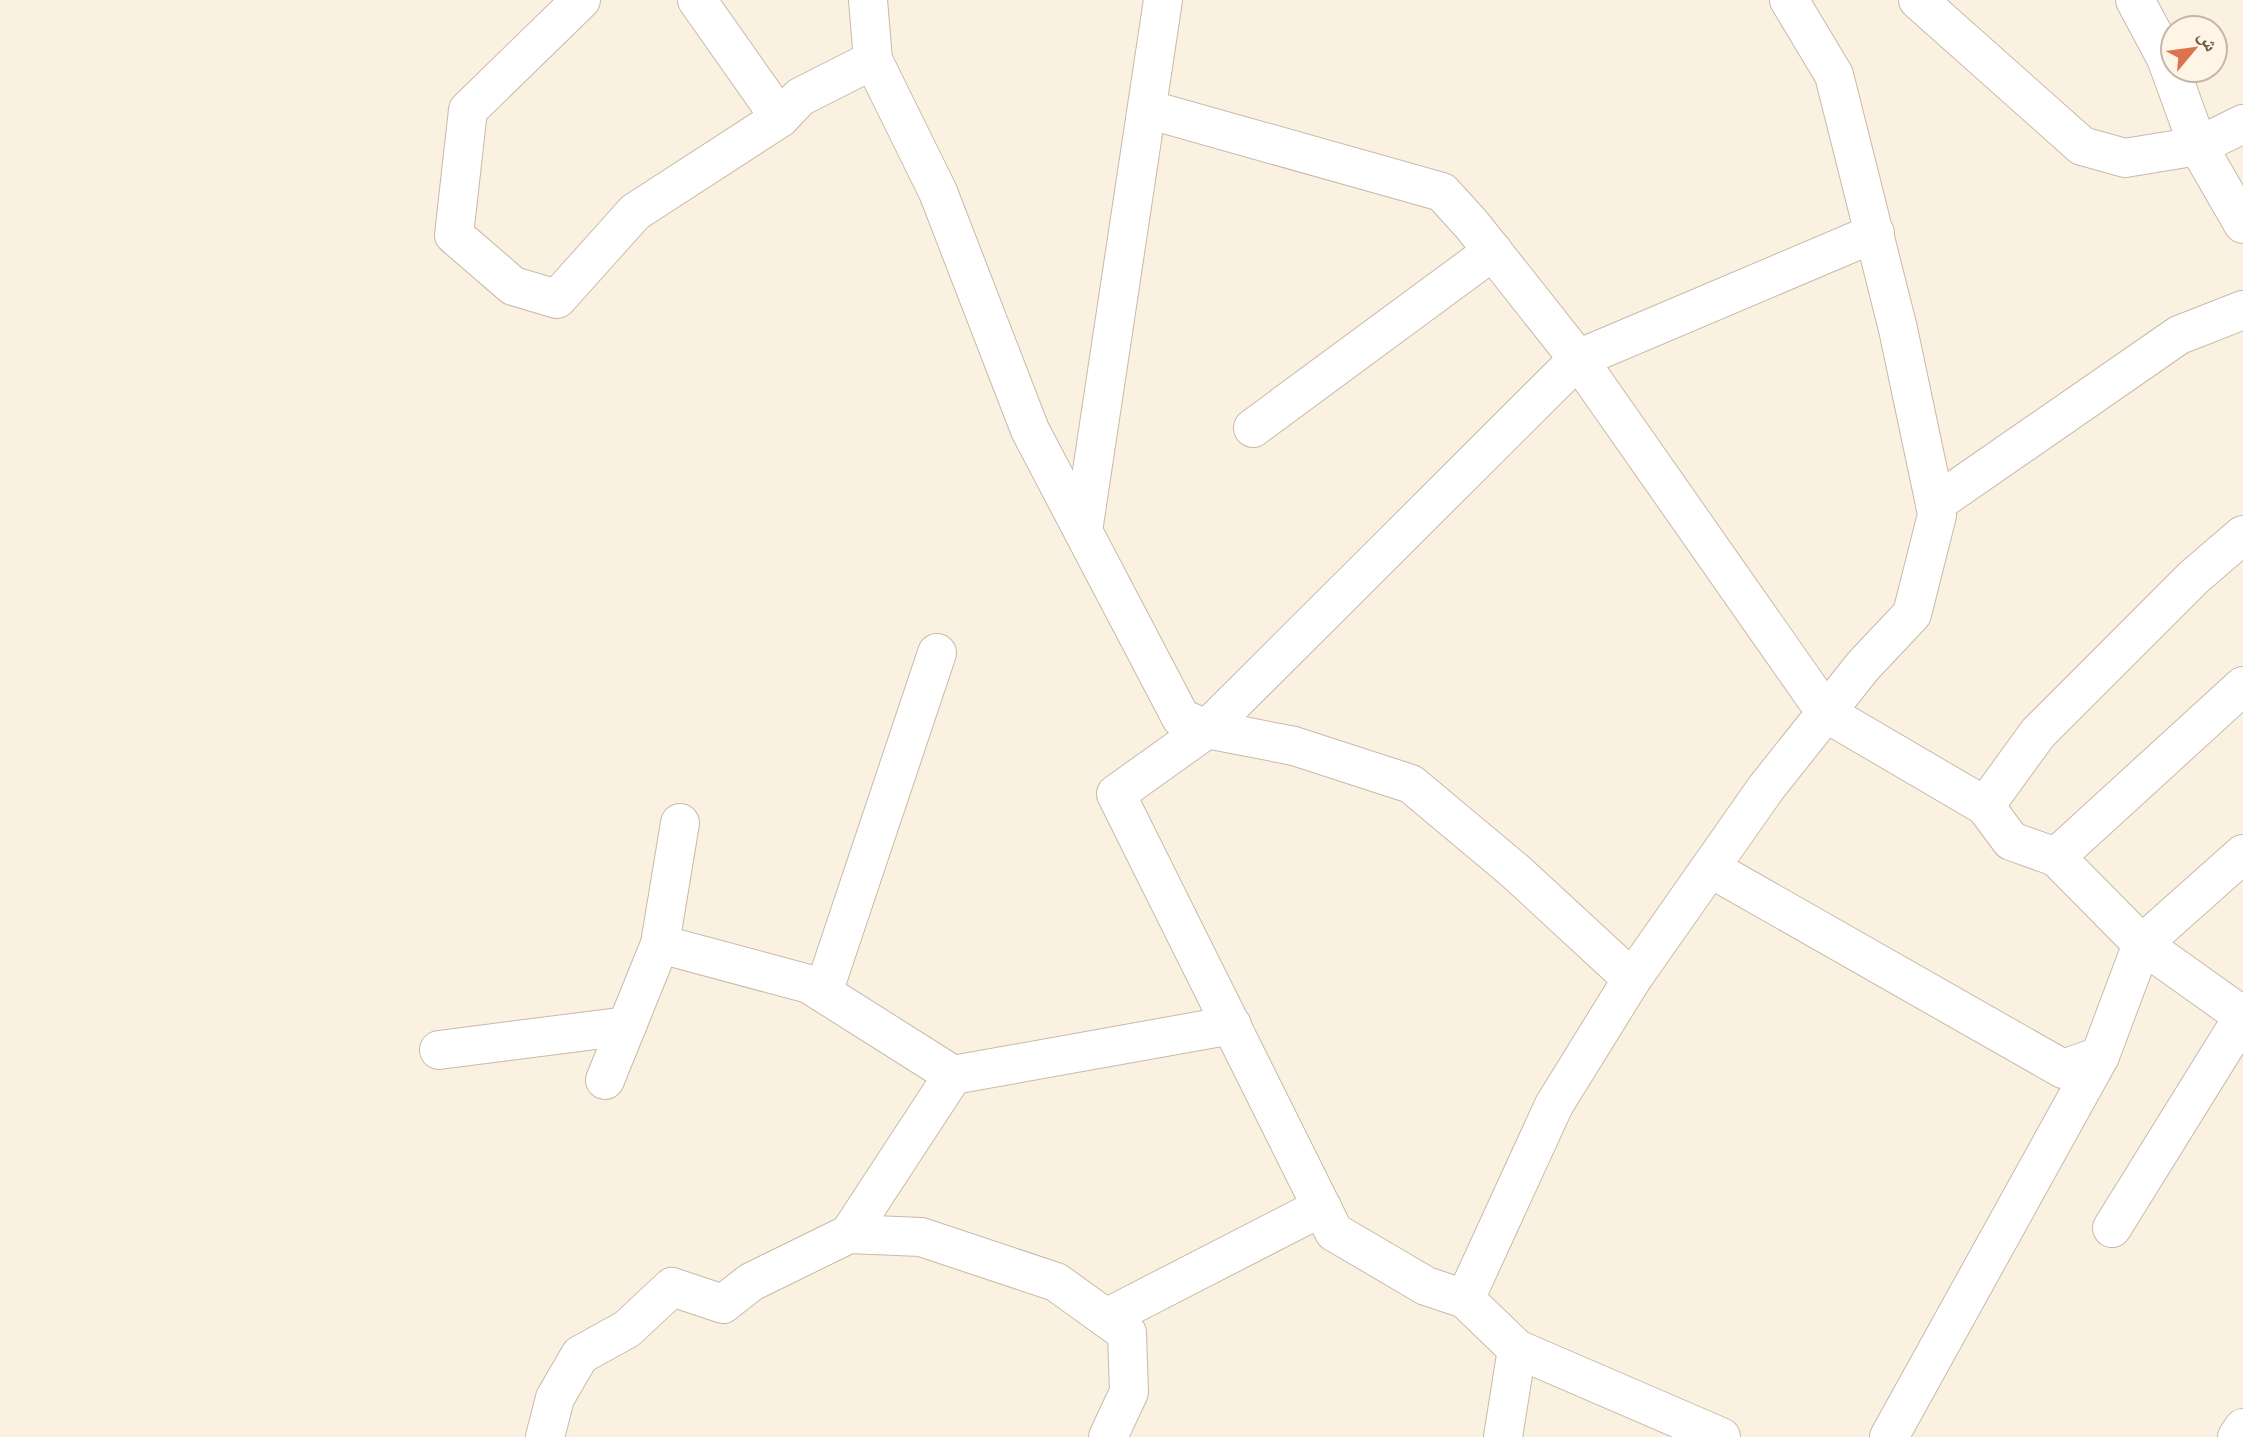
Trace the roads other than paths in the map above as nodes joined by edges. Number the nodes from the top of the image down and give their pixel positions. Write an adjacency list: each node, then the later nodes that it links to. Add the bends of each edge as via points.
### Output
1 (581, 0): 10 (street, via 468,110 454,235 513,286 557,299 635,212)
2 (697, 0): 10 (street)
3 (868, 0): 8 (street)
4 (1163, 0): 9 (street)
5 (1788, 0): 14 (street, via 1834,75)
6 (1918, 0): 12 (street, via 2082,146 2125,158)
7 (2135, 0): 12 (street, via 2166,58)
8 (873, 60): 10 (street, via 800,97); 20 (street, via 938,191 1030,430)
9 (1147, 108): 15 (street, via 1442,192); 20 (street)
10 (780, 118)
11 (2243, 124): 12 (street)
12 (2198, 146): 13 (street)
13 (2243, 224)
14 (1874, 233): 17 (street); 19 (street)
15 (1493, 251): 17 (street); 18 (street)
16 (2243, 310): 19 (street, via 2179,335)
17 (1578, 359): 24 (street); 25 (street)
18 (1253, 428)
19 (1935, 504): 24 (street, via 1937,515 1912,614)
20 (1083, 531): 25 (street, via 1181,718)
21 (2243, 535): 26 (street, via 2194,577 2038,733)
22 (937, 653): 34 (street)
23 (2243, 686): 29 (street)
24 (1826, 713): 26 (street); 30 (street)
25 (1207, 729): 33 (street, via 1294,746 1410,784 1516,871); 37 (street, via 1116,794)
26 (1985, 806): 29 (street, via 2011,841)
27 (680, 822): 31 (street)
28 (2243, 854): 32 (street)
29 (2056, 857): 32 (street)
30 (1710, 868): 33 (street); 39 (street, via 2063,1069)
31 (660, 944): 34 (street, via 809,984); 36 (street)
32 (2142, 944): 35 (street); 39 (street)
33 (1632, 979): 45 (street, via 1554,1105)
34 (823, 993): 40 (street)
35 (2243, 1017): 43 (street)
36 (627, 1026): 38 (street); 41 (street)
37 (1232, 1026): 40 (street); 42 (street)
38 (439, 1050)
39 (2100, 1056): 53 (street)
40 (953, 1075): 44 (street)
41 (605, 1080)
42 (1322, 1207): 45 (street, via 1334,1232 1426,1286); 46 (street)
43 (2112, 1228)
44 (849, 1234): 46 (street, via 921,1237 1056,1282); 49 (street, via 751,1282 723,1304 672,1287 627,1329 580,1355 555,1398)
45 (1465, 1299): 47 (street)
46 (1106, 1318): 50 (street, via 1127,1333 1129,1391)
47 (1517, 1349): 51 (street); 52 (street)
48 (2243, 1428): 54 (street)
49 (545, 1437)
50 (1108, 1437)
51 (1503, 1437)
52 (1721, 1437)
53 (1889, 1437)
54 (2237, 1437)

